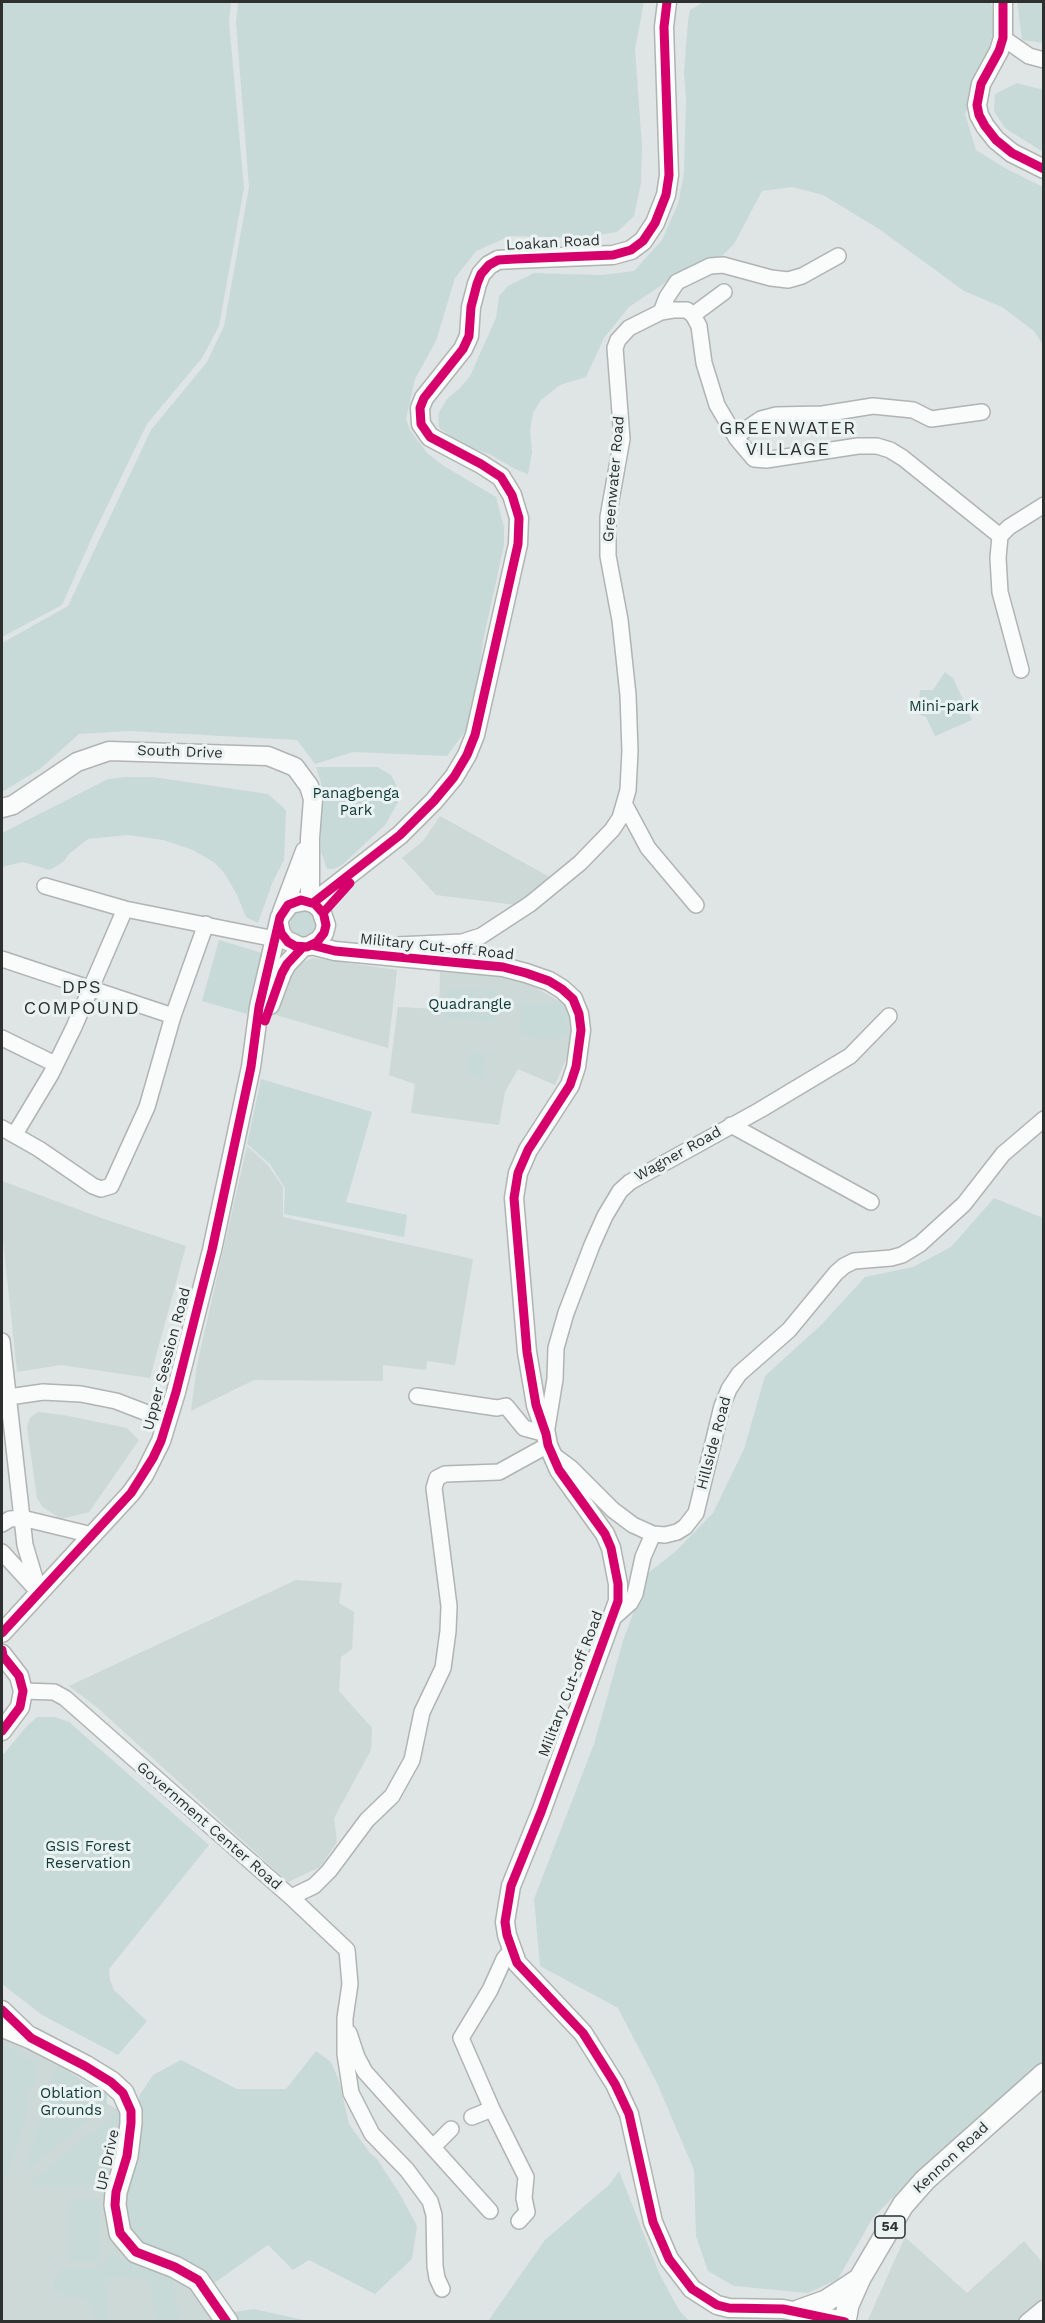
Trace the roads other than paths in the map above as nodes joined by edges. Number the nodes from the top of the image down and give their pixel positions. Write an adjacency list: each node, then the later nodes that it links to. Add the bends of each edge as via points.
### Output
1 (667, 2): 21 (main road, Loakan Road, via 663,27 669,174 655,223 643,241 631,250 613,255 498,260 489,265 474,293 469,336 463,349 421,403 419,419 426,434 492,470 507,486 517,507 519,531 504,615 481,713 467,755 454,777 400,835)
2 (1004, 2): 3 (main road)
3 (1003, 38): 4 (street, via 1029,56); 5 (main road, via 981,84 979,115 996,140 1028,163)
4 (1044, 60)
5 (1044, 169)
6 (838, 256): 8 (street, via 788,280 723,265 710,266 676,282)
7 (724, 292): 9 (street)
8 (661, 312): 9 (street, Greenwater Road, via 680,309); 15 (street, Greenwater Road, via 623,333 614,357 621,439 608,517 608,556 620,620 627,695 630,774)
9 (693, 315): 11 (street, via 717,405)
10 (982, 412): 11 (street, via 931,420 913,410 873,406 832,413 776,415 761,419)
11 (736, 436): 13 (street, via 750,456 760,460 866,445 890,450)
12 (1044, 505): 13 (street)
13 (1000, 536): 14 (street, via 1000,592)
14 (1022, 670)
15 (625, 805): 19 (street, via 648,848); 25 (street, Greenwater Road, via 612,830 580,863 514,916 472,940 397,945)
16 (2, 808): 17 (main road, South Drive, via 13,805 77,762 109,750 268,756 295,767 309,786 313,799)
17 (310, 838): 21 (main road, South Drive); 23 (main road, South Drive)
18 (45, 886): 20 (street)
19 (696, 904)
20 (125, 909): 22 (street); 27 (street)
21 (318, 911): 23 (main road, Loakan Road, via 322,937); 23 (main road, via 294,902); 24 (main road, Military Cut-off Road, via 338,939)
22 (206, 924): 23 (street); 28 (street)
23 (290, 935): 24 (main road, Military Cut-off Road, via 334,951); 31 (main road, Upper Session Road, via 287,963); 31 (main road, Upper Session Road, via 260,1007)
24 (363, 953): 25 (main road, Military Cut-off Road)
25 (382, 956): 41 (main road, Military Cut-off Road, via 503,967 532,974 562,989 573,999 579,1014 581,1030 570,1085 528,1150 518,1173 514,1198 530,1374)
26 (2, 958): 27 (street)
27 (92, 989): 28 (street); 32 (street)
28 (173, 1016): 35 (street, via 147,1107 111,1186 93,1186)
29 (889, 1016): 34 (street, Wagner Road, via 850,1056)
30 (2, 1038): 32 (street)
31 (256, 1040): 40 (main road, Upper Session Road, via 212,1250)
32 (55, 1064): 35 (street)
33 (1044, 1119): 45 (street, Hillside Road, via 1003,1154 964,1204 920,1244 902,1255 854,1261 844,1266 789,1330 739,1374 716,1423 696,1513 677,1532)
34 (731, 1125): 36 (street); 41 (street, Wagner Road, via 630,1182 616,1195 592,1245 556,1348)
35 (8, 1131)
36 (871, 1202)
37 (2, 1341): 39 (street)
38 (417, 1396): 41 (street, via 506,1406 524,1428)
39 (5, 1398): 40 (street, via 43,1392 81,1394 116,1401); 42 (street)
40 (168, 1421): 44 (main road, Upper Session Road, via 144,1475)
41 (549, 1444): 45 (street, via 622,1518); 48 (main road, Military Cut-off Road, via 559,1470 611,1548 618,1584); 53 (street, Government Center Road, via 499,1472 456,1472 437,1478 434,1488 447,1580 448,1631 443,1668 423,1712 412,1760 392,1796 367,1820 329,1871 314,1886)
42 (22, 1518): 43 (street); 44 (street); 47 (street, via 25,1545)
43 (2, 1524)
44 (92, 1534): 47 (main road, Upper Session Road)
45 (653, 1534): 48 (street, via 630,1604)
46 (2, 1552): 47 (street)
47 (39, 1592): 49 (main road, Upper Session Road)
48 (612, 1620): 54 (main road, Military Cut-off Road, via 511,1886 505,1922)
49 (2, 1633)
50 (2, 1653): 51 (main road, via 19,1676)
51 (23, 1691): 52 (main road, via 20,1707); 53 (street, Government Center Road, via 54,1692 65,1698)
52 (2, 1731)
53 (291, 1897): 56 (street, via 347,1950 350,1984)
54 (511, 1951): 60 (street, via 461,2038); 69 (main road, Military Cut-off Road, via 522,1970 583,2033 615,2084 629,2114 653,2222 669,2259 687,2284 717,2305)
55 (2, 2010): 58 (main road, UP Drive)
56 (345, 2018): 63 (street, via 365,2072); 67 (street, via 351,2093 372,2134 430,2201 435,2265)
57 (2, 2026): 58 (highway, UP Drive)
58 (31, 2038): 71 (highway, UP Drive, via 123,2093 132,2123 116,2192 120,2233 136,2252 198,2280)
59 (1044, 2074): 66 (highway, Kennon Road / 54, via 925,2180 903,2205)
60 (492, 2109): 61 (street); 65 (street, via 526,2177 527,2212)
61 (472, 2117)
62 (451, 2129): 63 (street)
63 (433, 2147): 64 (street)
64 (490, 2211)
65 (519, 2221)
66 (860, 2278): 69 (highway); 70 (highway, Kennon Road / 54)
67 (442, 2289)
68 (1044, 2308): 72 (street)
69 (806, 2316): 70 (main road, Military Cut-off Road)
70 (845, 2321)
71 (227, 2322)
72 (1027, 2322)

